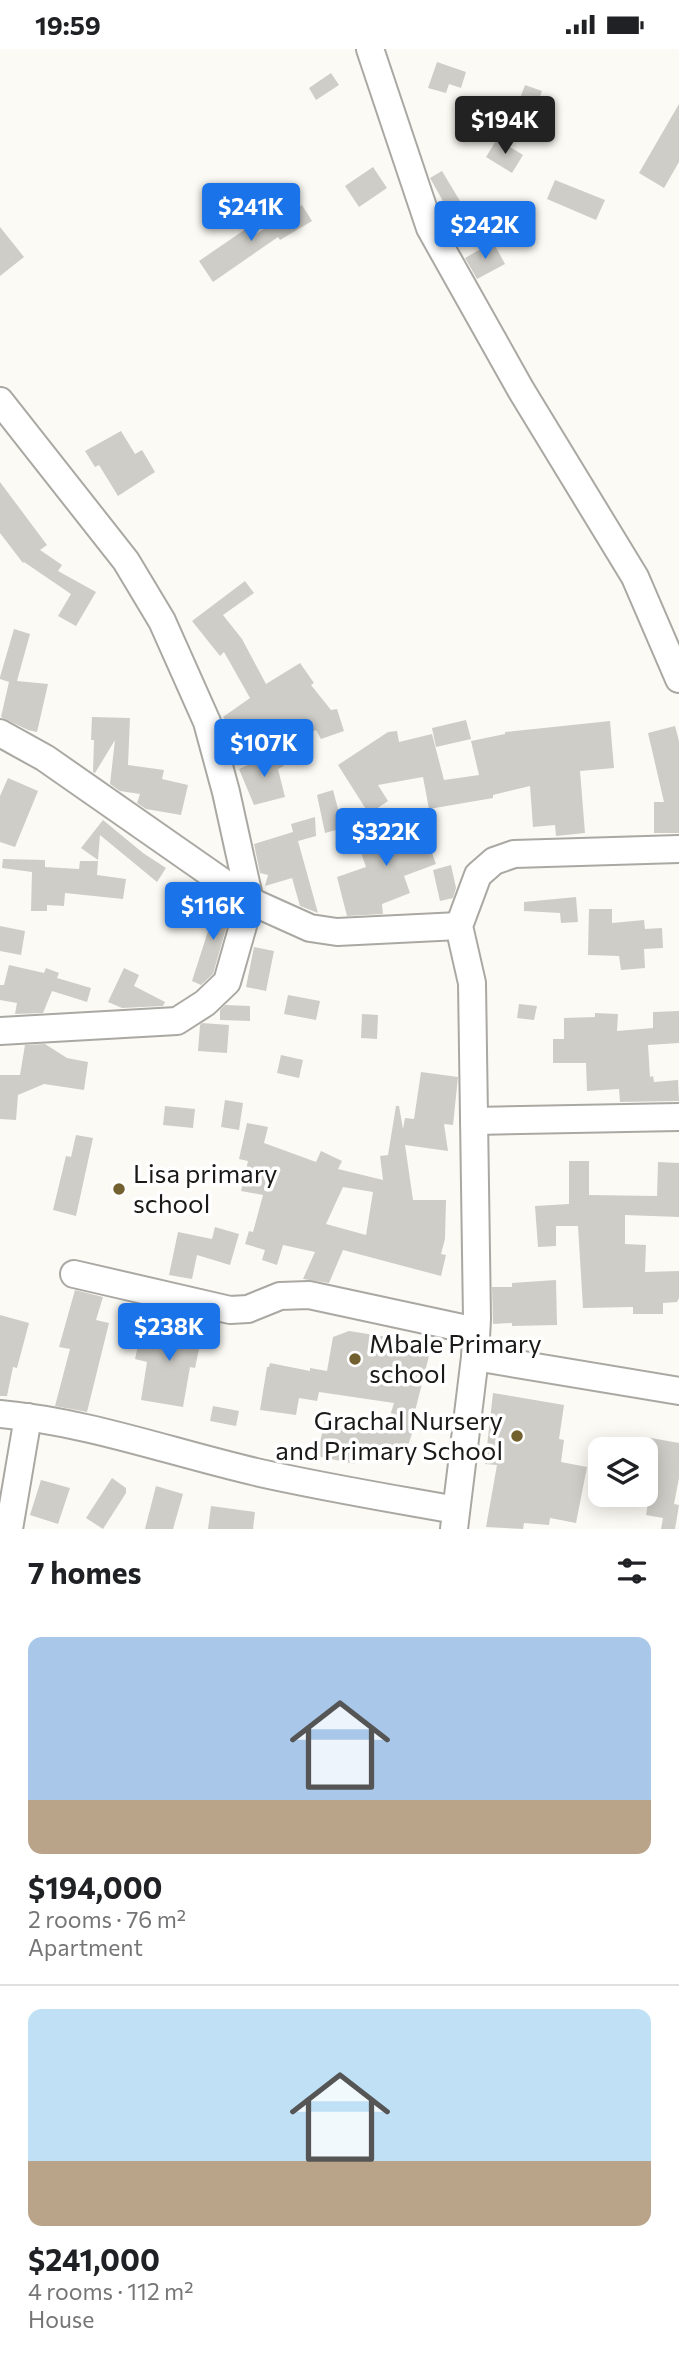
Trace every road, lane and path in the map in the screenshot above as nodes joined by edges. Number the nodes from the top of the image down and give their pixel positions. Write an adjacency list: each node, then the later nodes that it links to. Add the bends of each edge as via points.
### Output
1 (370, 49): 3 (street, via 430,228 521,390 635,577)
2 (0, 401): 6 (street, via 126,561 162,621 208,722)
3 (679, 679)
4 (0, 733): 6 (street, via 45,758)
5 (679, 849): 7 (street, via 514,854 494,861 478,875)
6 (250, 901): 7 (street, via 310,928 337,933); 8 (street, via 227,982 177,1021)
7 (459, 926): 10 (street, via 472,983)
8 (0, 1031)
9 (679, 1117): 10 (street)
10 (474, 1121): 12 (street)
11 (74, 1274): 12 (street, via 230,1310 248,1309 281,1296 309,1295)
12 (476, 1331): 13 (street)
13 (475, 1357): 14 (street); 17 (street)
14 (679, 1391)
15 (0, 1414): 16 (street)
16 (28, 1417): 17 (street, via 96,1429); 18 (street)
17 (455, 1520)
18 (9, 1529)

